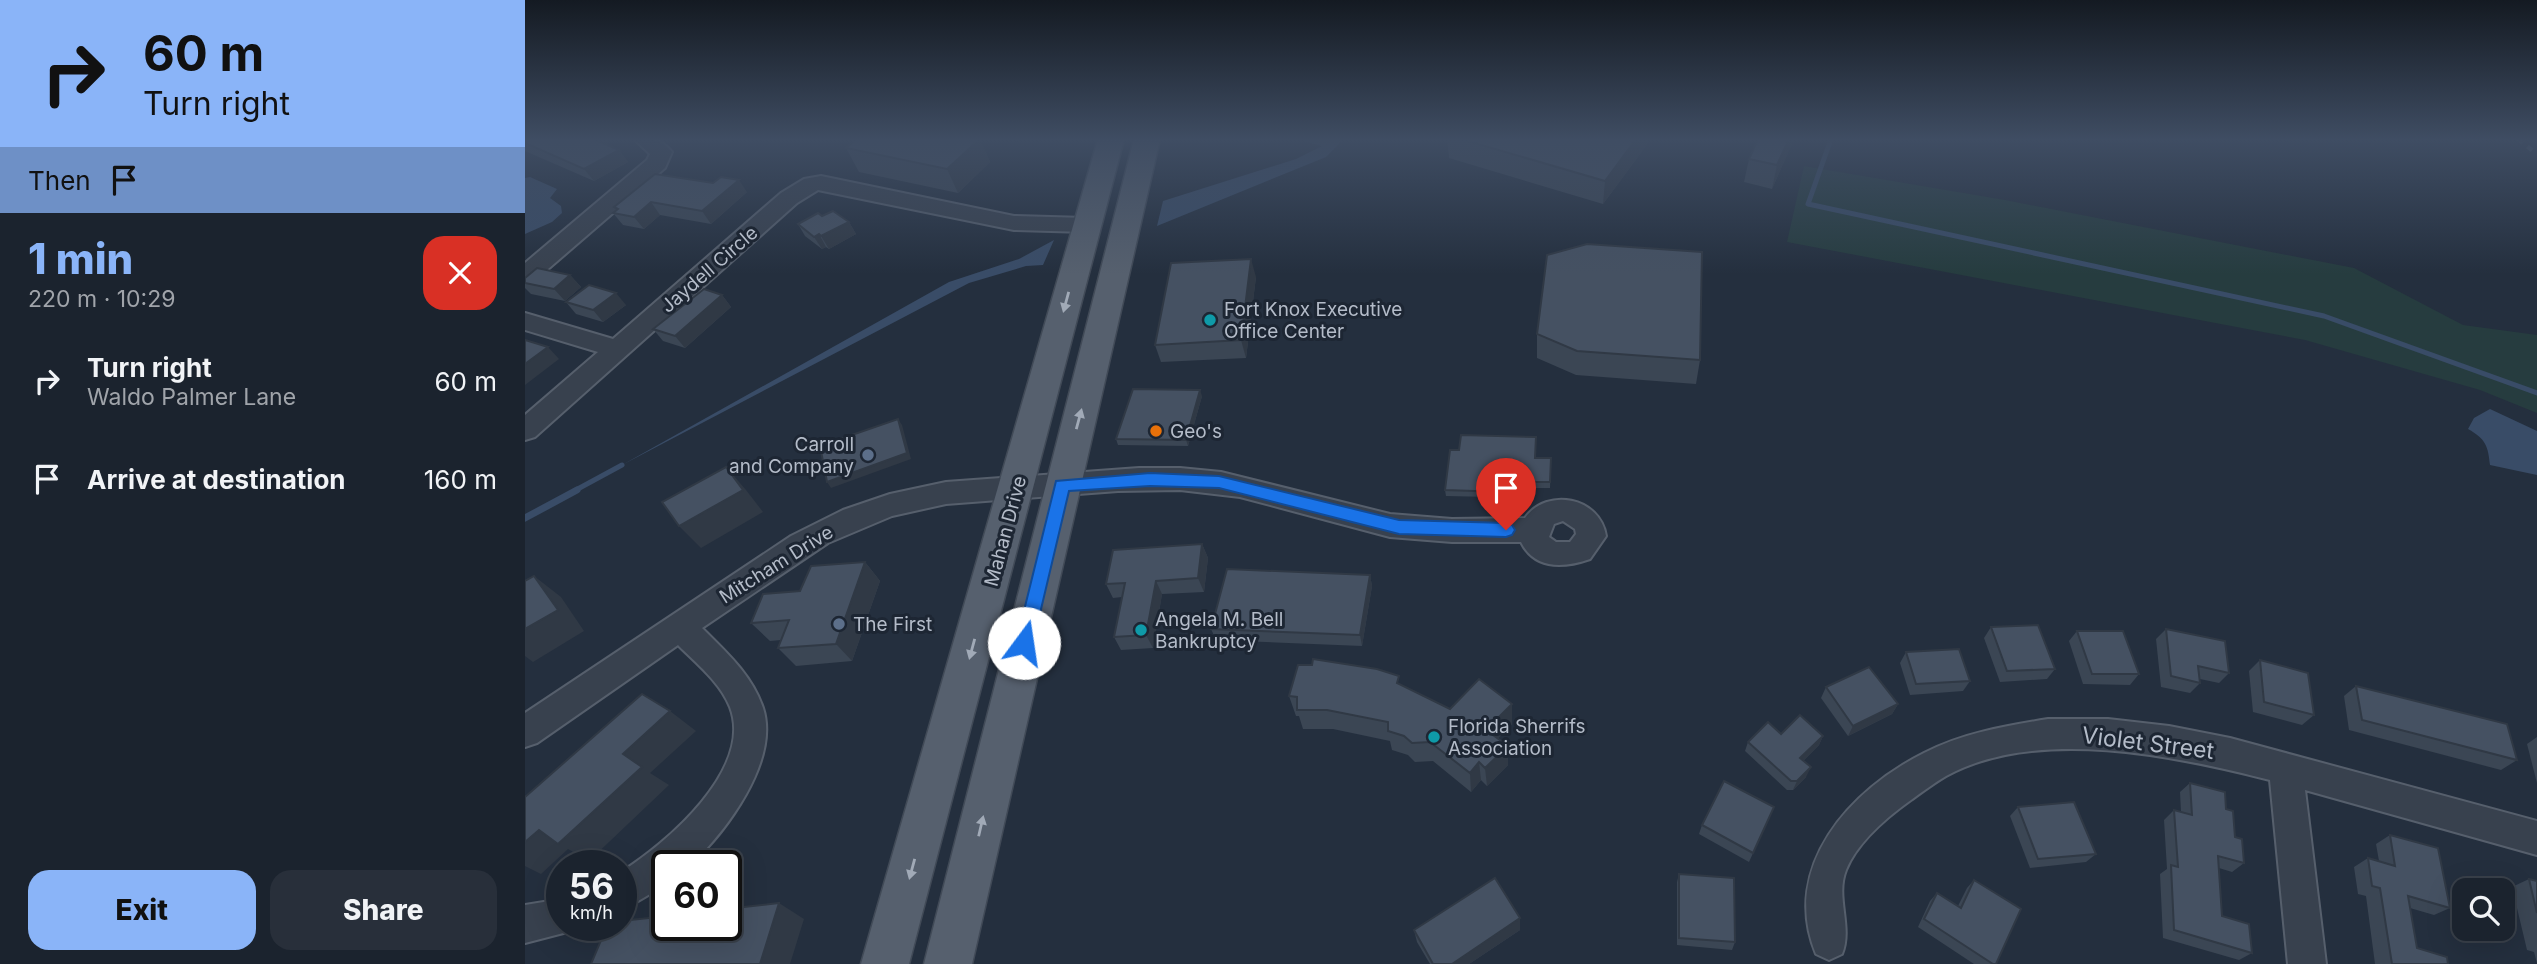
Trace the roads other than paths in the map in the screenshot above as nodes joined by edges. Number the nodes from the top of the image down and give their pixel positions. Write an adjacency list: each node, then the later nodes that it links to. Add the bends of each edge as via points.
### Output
1 (632, 184): 7 (street)
2 (1098, 184): 4 (main road, Mahan Drive)
3 (1136, 184): 5 (main road)
4 (1087, 225): 5 (main road); 6 (main road, Mahan Drive); 9 (street, Jaydell Circle, via 1014,223 812,184 789,198)
5 (1121, 249): 6 (main road); 11 (main road, one-way to 5)
6 (1076, 267): 12 (main road, Mahan Drive, one-way to 12)
7 (525, 276)
8 (525, 321): 9 (street)
9 (618, 348): 10 (street, Jaydell Circle)
10 (525, 430)
11 (1062, 485): 12 (street, Mitcham Drive); 13 (street, Mitcham Drive, via 1198,480 1399,527); 23 (main road, one-way to 11)
12 (1017, 489): 14 (street, Mitcham Drive, via 945,493 851,519 801,544); 22 (main road, Mahan Drive, one-way to 22)
13 (1534, 530)
14 (679, 626): 15 (street, Mitcham Drive); 18 (street, via 737,688 747,707 747,748 738,776 705,827)
15 (525, 732)
16 (2285, 768): 17 (street, Violet Street); 21 (street, Violet Street, via 2170,742 2108,735 2029,737 1955,756 1895,789 1843,844 1825,876); 24 (street)
17 (2537, 838)
18 (637, 883)
19 (546, 920): 20 (street)
20 (525, 924)
21 (1829, 941)
22 (885, 964)
23 (948, 964)
24 (2307, 964)

